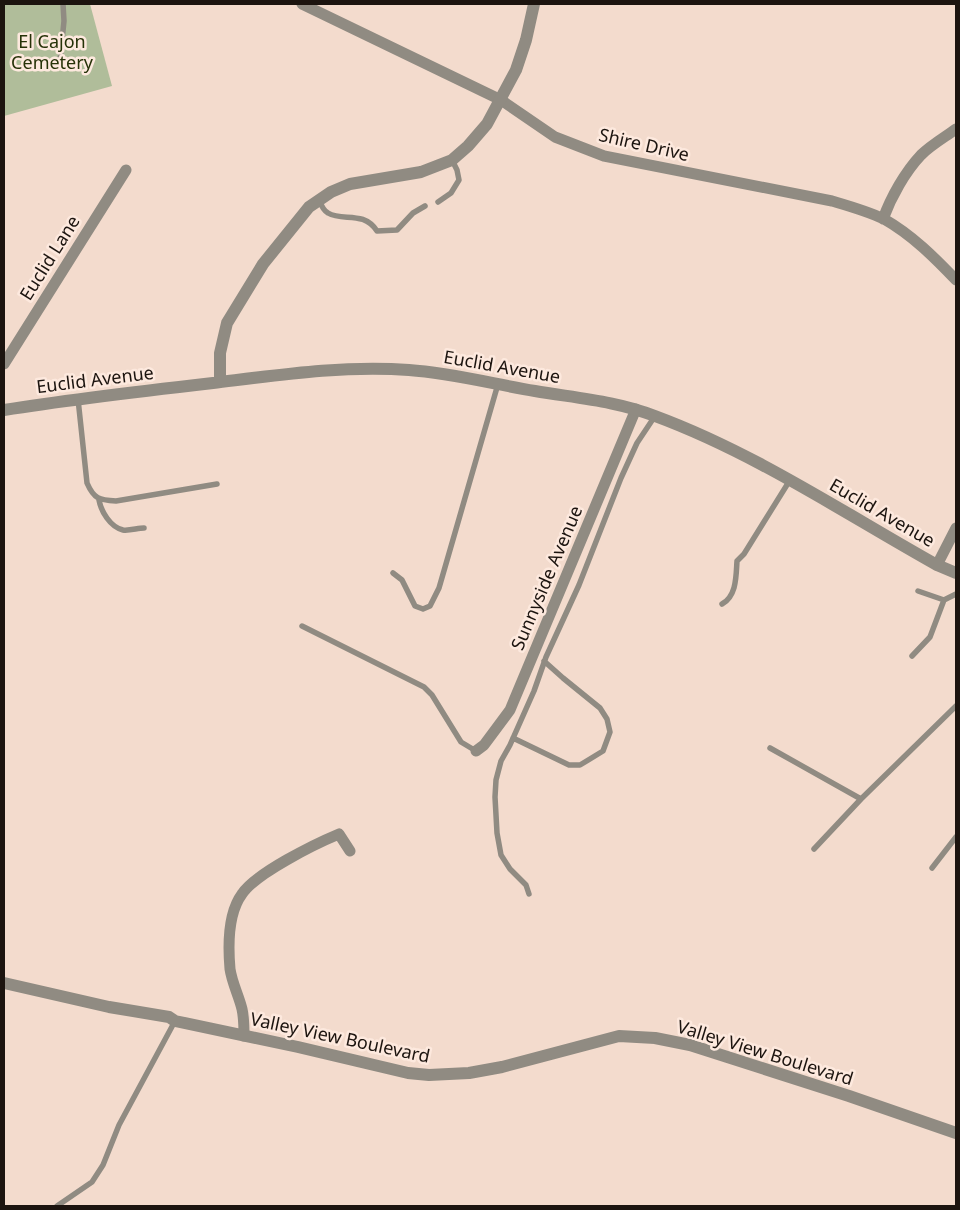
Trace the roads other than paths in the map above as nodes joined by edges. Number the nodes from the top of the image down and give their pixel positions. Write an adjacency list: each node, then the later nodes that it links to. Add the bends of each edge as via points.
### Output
1 (63, 4): 4 (lane)
2 (302, 4): 5 (street, Shire Drive)
3 (534, 4): 5 (street, via 516,70)
4 (60, 61)
5 (501, 100): 7 (street, via 481,131); 12 (street, Shire Drive, via 555,137 604,156 832,201)
6 (956, 129): 12 (street, via 922,154 898,188)
7 (452, 160): 9 (street, via 421,172 350,184); 10 (lane, via 459,180 451,193)
8 (126, 170): 14 (street, Euclid Lane)
9 (319, 200): 11 (lane, via 330,215 360,219 377,231 397,230); 15 (street, via 309,207 263,264 227,323 220,353)
10 (438, 202)
11 (424, 206)
12 (883, 219): 13 (street, Shire Drive, via 934,257)
13 (956, 280)
14 (4, 364)
15 (220, 382): 16 (street, Euclid Avenue, via 331,370 376,369 438,373); 17 (street, Euclid Avenue)
16 (498, 384): 18 (street, Euclid Avenue); 27 (lane, via 439,588 430,606 423,609 415,606 402,580)
17 (78, 399): 19 (street, Euclid Avenue); 23 (lane, via 87,483)
18 (636, 409): 20 (street, Euclid Avenue); 39 (street, Sunnyside Avenue, via 510,710)
19 (4, 410)
20 (655, 416): 21 (street, Euclid Avenue, via 756,460); 35 (lane, via 621,478 579,585)
21 (790, 480): 26 (street, Euclid Avenue); 32 (lane, via 737,561 735,584 730,597)
22 (217, 484): 23 (lane, via 116,501)
23 (99, 500): 24 (lane, via 101,511 115,526 123,530)
24 (144, 528)
25 (956, 528): 26 (street)
26 (937, 565): 28 (street, Euclid Avenue)
27 (393, 573)
28 (956, 573)
29 (918, 591): 31 (lane)
30 (956, 594): 31 (lane)
31 (944, 600): 34 (lane, via 930,636)
32 (722, 604)
33 (302, 626): 39 (lane, via 424,687 460,742)
34 (912, 656)
35 (544, 661): 37 (lane); 37 (lane, via 600,708 608,719 610,732 603,751 580,765 569,764)
36 (956, 706): 40 (lane)
37 (513, 738): 45 (lane, via 500,761 496,780 497,833 501,855 526,885)
38 (770, 748): 40 (lane)
39 (476, 752)
40 (861, 799): 42 (lane)
41 (956, 837): 44 (lane)
42 (814, 849)
43 (350, 851): 48 (street, via 339,834 314,844 253,882 241,894 234,910 230,965 242,1010)
44 (932, 868)
45 (529, 894)
46 (4, 983): 47 (street, Valley View Boulevard)
47 (175, 1021): 48 (street, Valley View Boulevard); 50 (lane, via 119,1125 103,1165 92,1182)
48 (244, 1036): 49 (street, Valley View Boulevard, via 428,1075 502,1067 619,1036 655,1038 690,1045)
49 (956, 1133)
50 (57, 1206)

